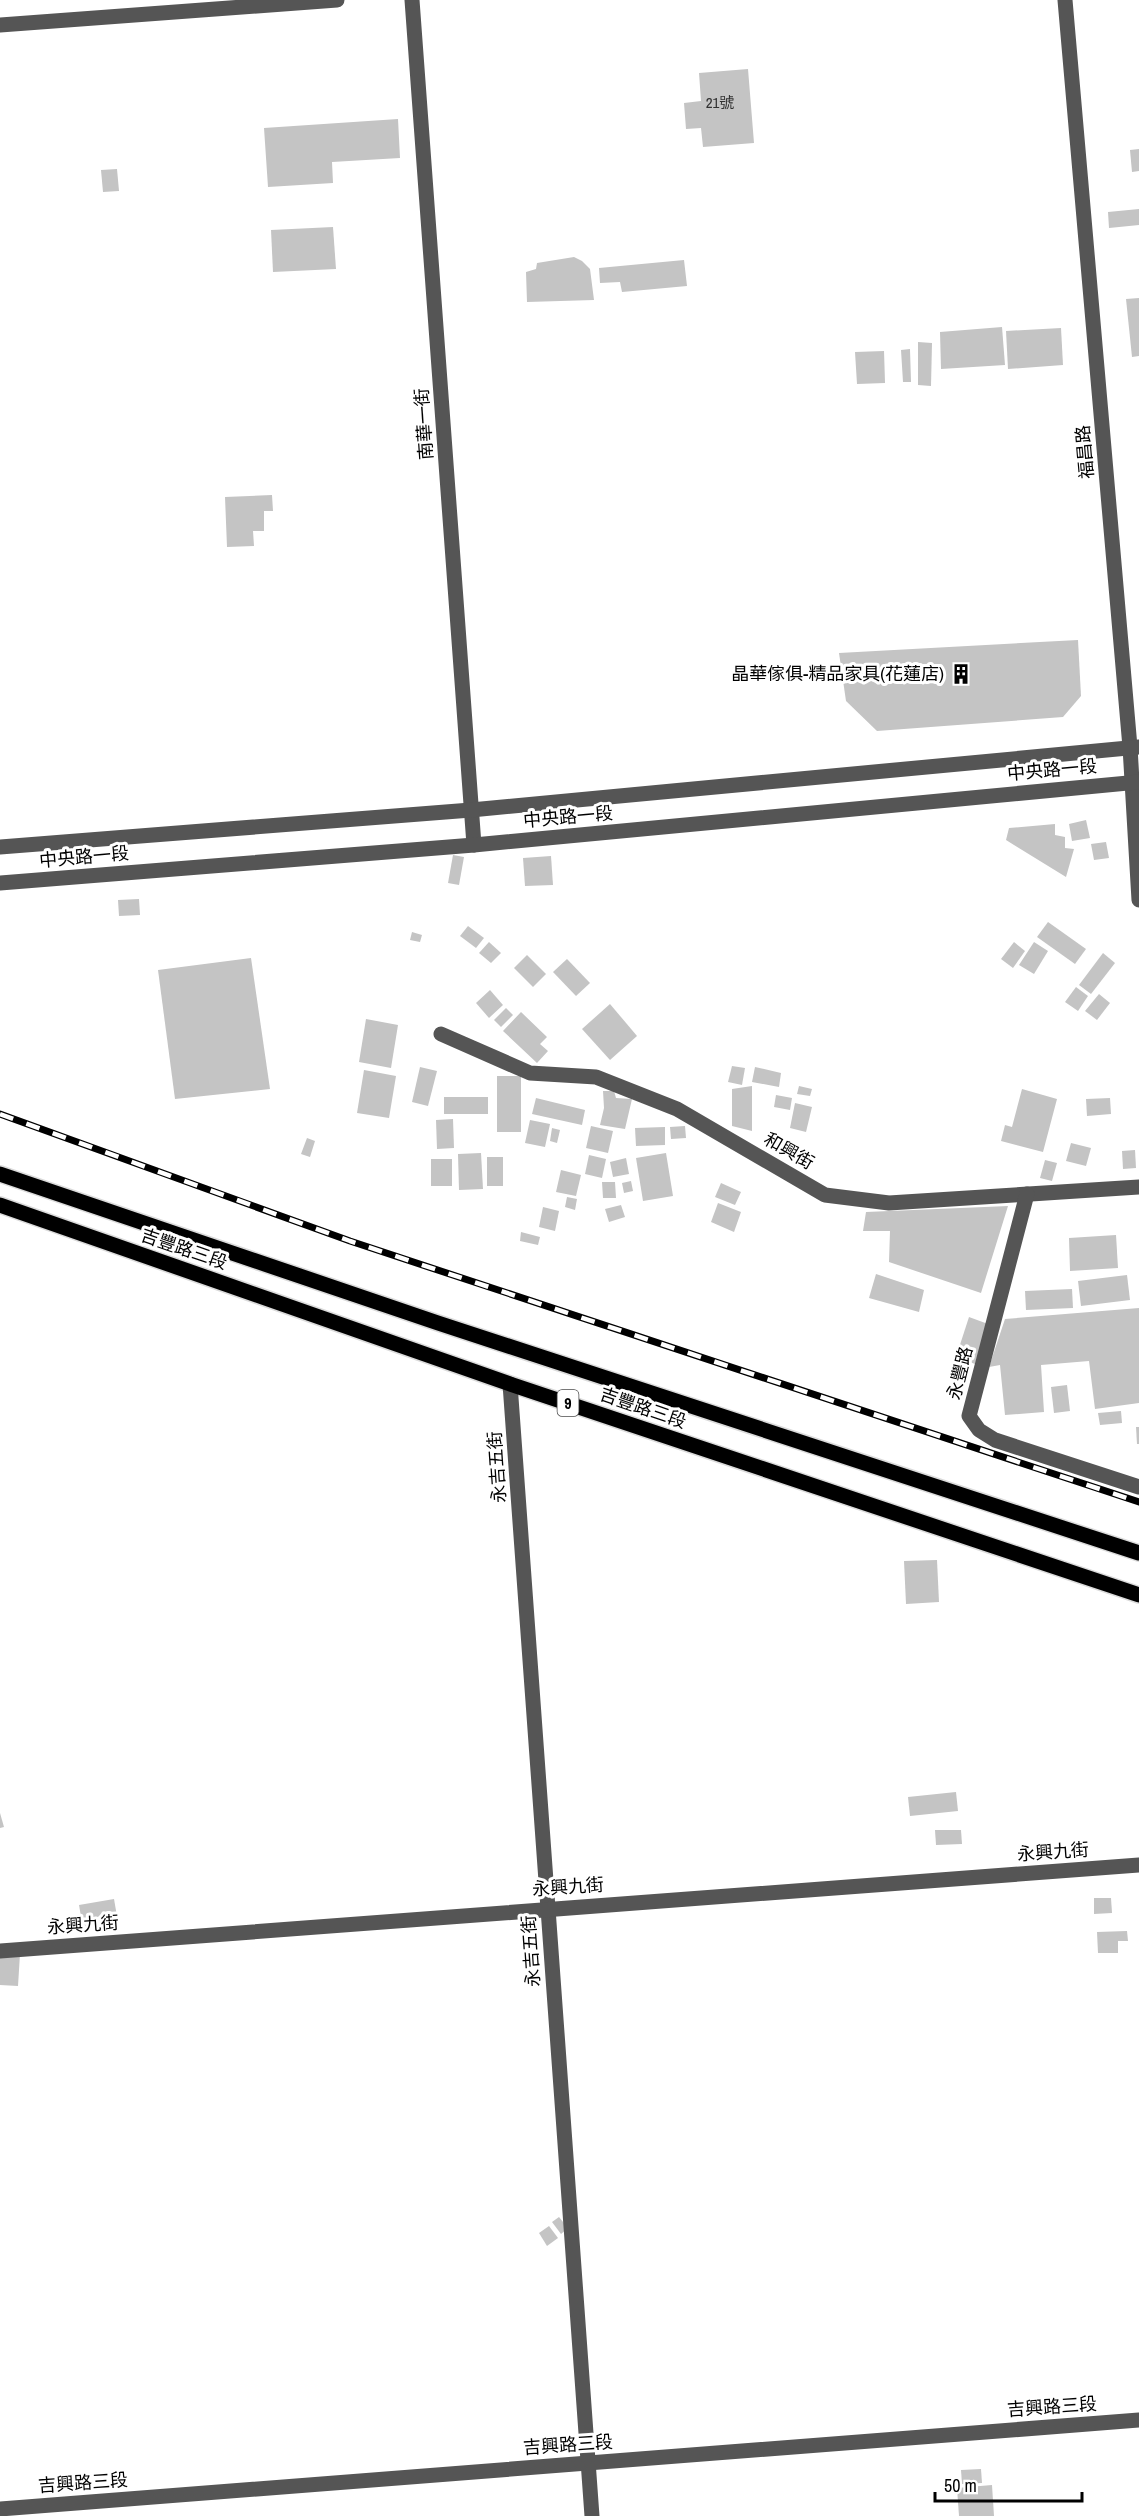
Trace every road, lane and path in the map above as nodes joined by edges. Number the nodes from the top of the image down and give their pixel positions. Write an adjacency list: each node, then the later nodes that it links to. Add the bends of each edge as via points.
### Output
1 (337, 0): 4 (street)
2 (412, 0): 7 (street, 南華一街)
3 (1065, 0): 5 (street, 福昌路)
4 (0, 25)
5 (1134, 747): 6 (street, 福昌路); 7 (street, 中央路一段)
6 (1136, 782): 8 (street, 中央路一段); 11 (street, 福昌路)
7 (471, 810): 8 (street, 南華一街); 9 (street, 中央路一段)
8 (474, 845): 10 (street, 中央路一段)
9 (0, 847)
10 (0, 883)
11 (1139, 900)
12 (441, 1034): 15 (street, 和興街, via 530,1073 597,1077 677,1109 825,1195 889,1203)
13 (0, 1174): 19 (main road, 吉豐路三段 / 9, via 438,1323)
14 (1139, 1187): 15 (street, 和興街)
15 (1027, 1194): 18 (street, 永豐路, via 969,1416 979,1431 995,1440)
16 (0, 1205): 17 (main road, 吉豐路三段 / 9)
17 (510, 1384): 20 (main road, 吉豐路三段 / 9); 22 (street, 永吉五街)
18 (1139, 1487)
19 (1139, 1553)
20 (1139, 1595)
21 (1139, 1865): 22 (street, 永興九街)
22 (548, 1908): 23 (street, 永興九街); 25 (street, 永吉五街)
23 (0, 1951)
24 (1139, 2420): 25 (street, 吉興路三段)
25 (588, 2463): 26 (street, 吉興路三段); 27 (street, 永吉五街)
26 (0, 2509)
27 (592, 2516)

